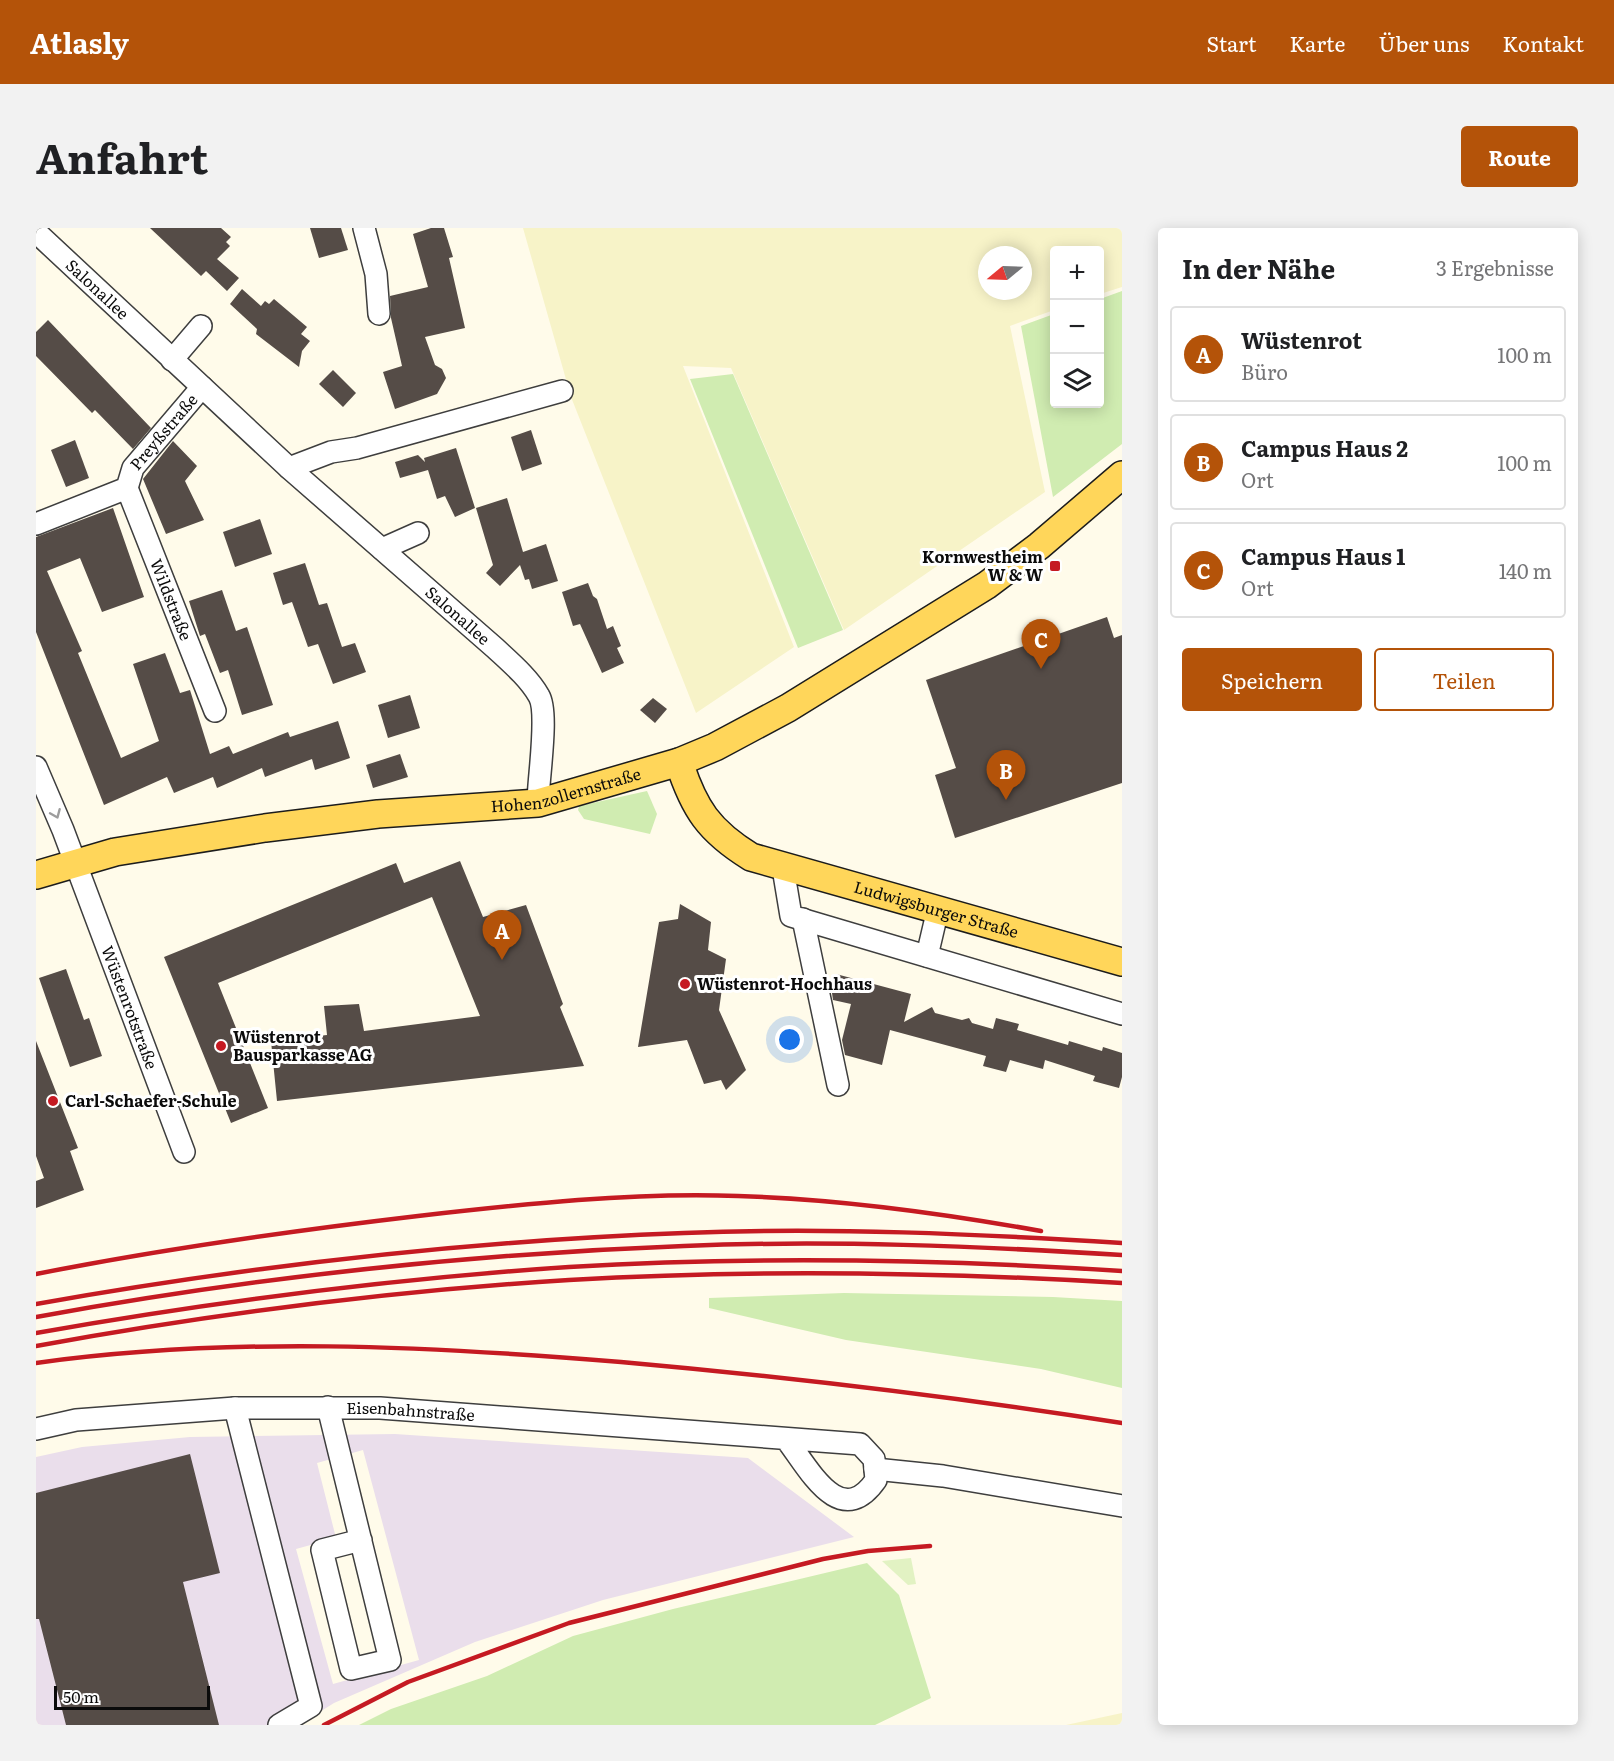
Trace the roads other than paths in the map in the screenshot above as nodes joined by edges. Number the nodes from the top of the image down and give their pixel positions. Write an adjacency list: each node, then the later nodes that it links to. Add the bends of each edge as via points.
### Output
1 (364, 228): 3 (street, via 376,274)
2 (36, 232): 5 (street, Salonallee)
3 (379, 314)
4 (201, 326): 5 (street)
5 (172, 360): 6 (street, Salonallee)
6 (202, 387): 8 (street, Salonallee); 10 (street, Preyßstraße, via 133,468)
7 (562, 391): 8 (street, via 332,452)
8 (290, 468): 13 (street, Salonallee)
9 (1122, 475): 15 (main road, Hohenzollernstraße, via 987,585 883,651 715,747)
10 (127, 488): 11 (street, Preyßstraße); 14 (street, Wildstraße)
11 (36, 524)
12 (418, 533): 13 (street)
13 (382, 549): 17 (street, Salonallee, via 495,648 540,697 544,717)
14 (215, 711)
15 (679, 762): 17 (main road, Hohenzollernstraße, via 584,792); 19 (main road, Ludwigsburger Straße, via 705,822 751,857)
16 (36, 767): 18 (street, Wüstenrotstraße, one-way to 18)
17 (530, 804): 18 (main road, Hohenzollernstraße, via 378,814 287,825 115,852)
18 (75, 863): 20 (main road, Hohenzollernstraße); 27 (street, Wüstenrotstraße)
19 (783, 868): 21 (main road, Ludwigsburger Straße); 22 (street, via 791,916)
20 (36, 875)
21 (938, 909): 23 (street); 24 (main road, Ludwigsburger Straße)
22 (803, 919): 23 (street); 26 (street)
23 (927, 956): 25 (street)
24 (1122, 962)
25 (1122, 1014)
26 (838, 1085)
27 (184, 1152)
28 (328, 1407): 29 (street, Eisenbahnstraße); 31 (street, Eisenbahnstraße); 34 (street)
29 (235, 1408): 30 (street, Eisenbahnstraße, via 76,1420); 35 (street, via 311,1706)
30 (36, 1429)
31 (786, 1438): 32 (street, Eisenbahnstraße, via 860,1444 874,1459); 32 (street, via 822,1488 839,1499 853,1499 867,1492 876,1480)
32 (875, 1470): 33 (street, via 943,1476)
33 (1122, 1506)
34 (361, 1540): 34 (street, via 390,1660 351,1670 322,1550)
35 (279, 1725)

